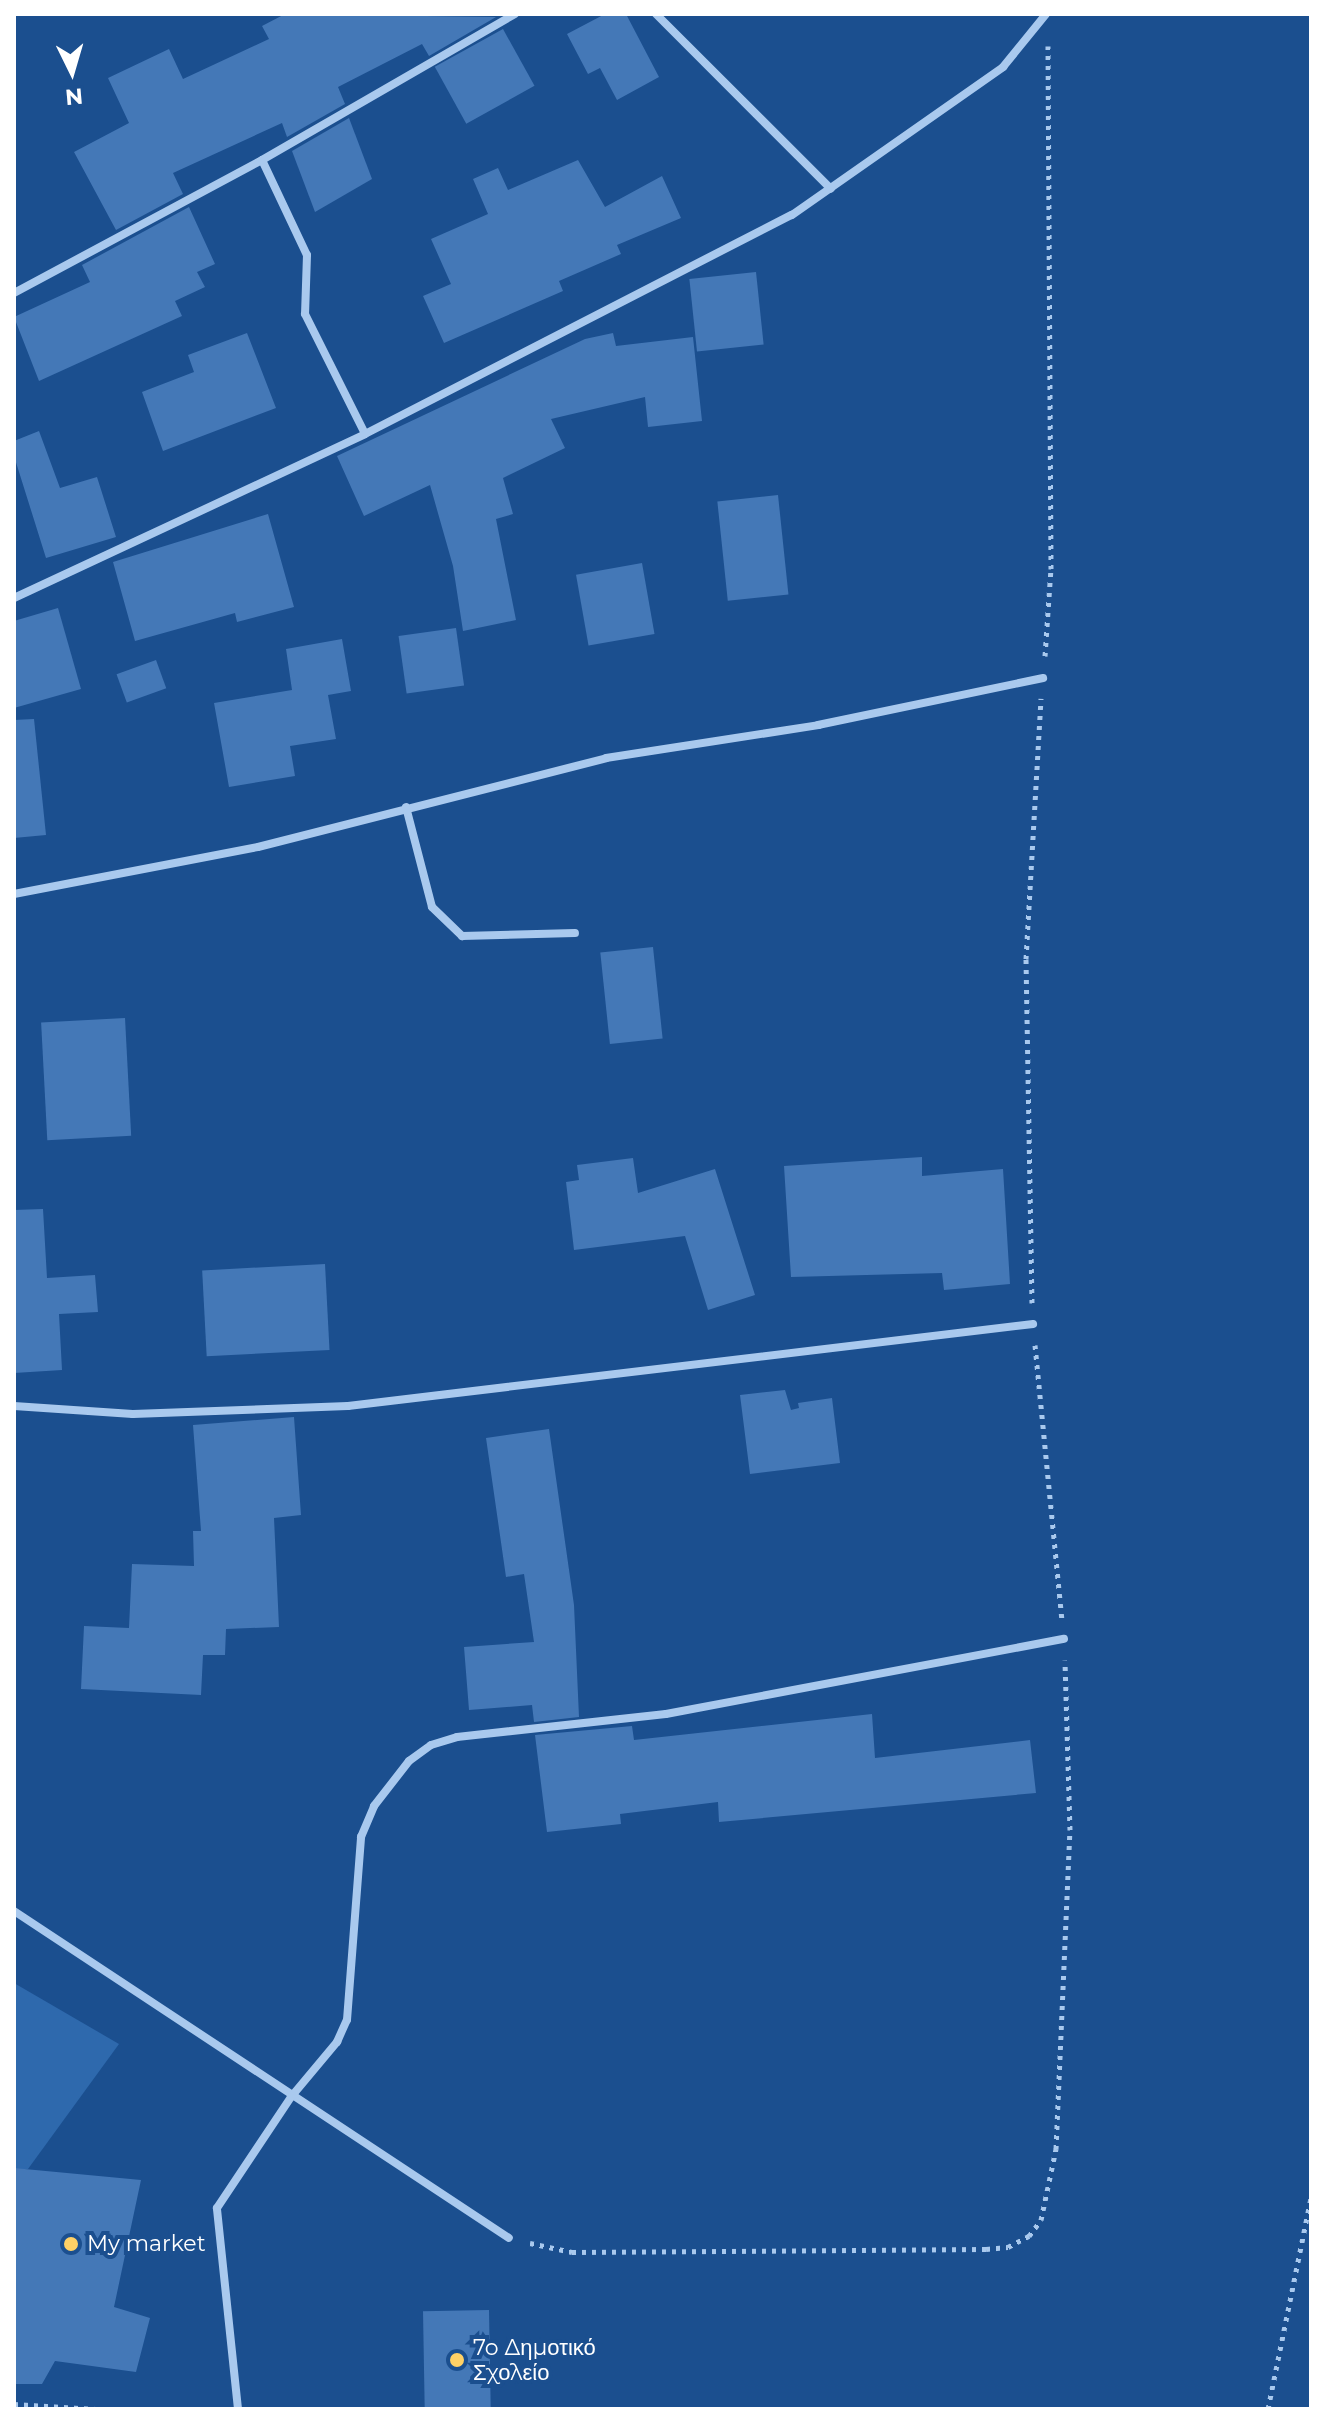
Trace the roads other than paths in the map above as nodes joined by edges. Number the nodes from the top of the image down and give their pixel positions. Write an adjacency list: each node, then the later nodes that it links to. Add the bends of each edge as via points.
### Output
1 (515, 14): 4 (street)
2 (656, 14): 5 (street)
3 (1046, 14): 5 (street, via 1003,67)
4 (262, 160): 6 (street); 7 (street, via 307,255 305,314)
5 (831, 189): 7 (street, via 781,221)
6 (14, 293)
7 (365, 434): 8 (street, via 62,580)
8 (14, 598)
9 (1043, 678): 10 (street, via 818,725 606,758)
10 (406, 807): 11 (street, via 258,847); 12 (street, via 432,907 462,936)
11 (14, 894)
12 (575, 933)
13 (1033, 1324): 14 (street, via 348,1406 133,1414)
14 (14, 1406)
15 (1064, 1639): 17 (street, via 666,1714 492,1732 431,1745 401,1770 374,1806 361,1837 347,2020 337,2042)
16 (14, 1911): 17 (street)
17 (291, 2097): 18 (street); 19 (street, via 217,2208)
18 (509, 2238)
19 (238, 2409)

